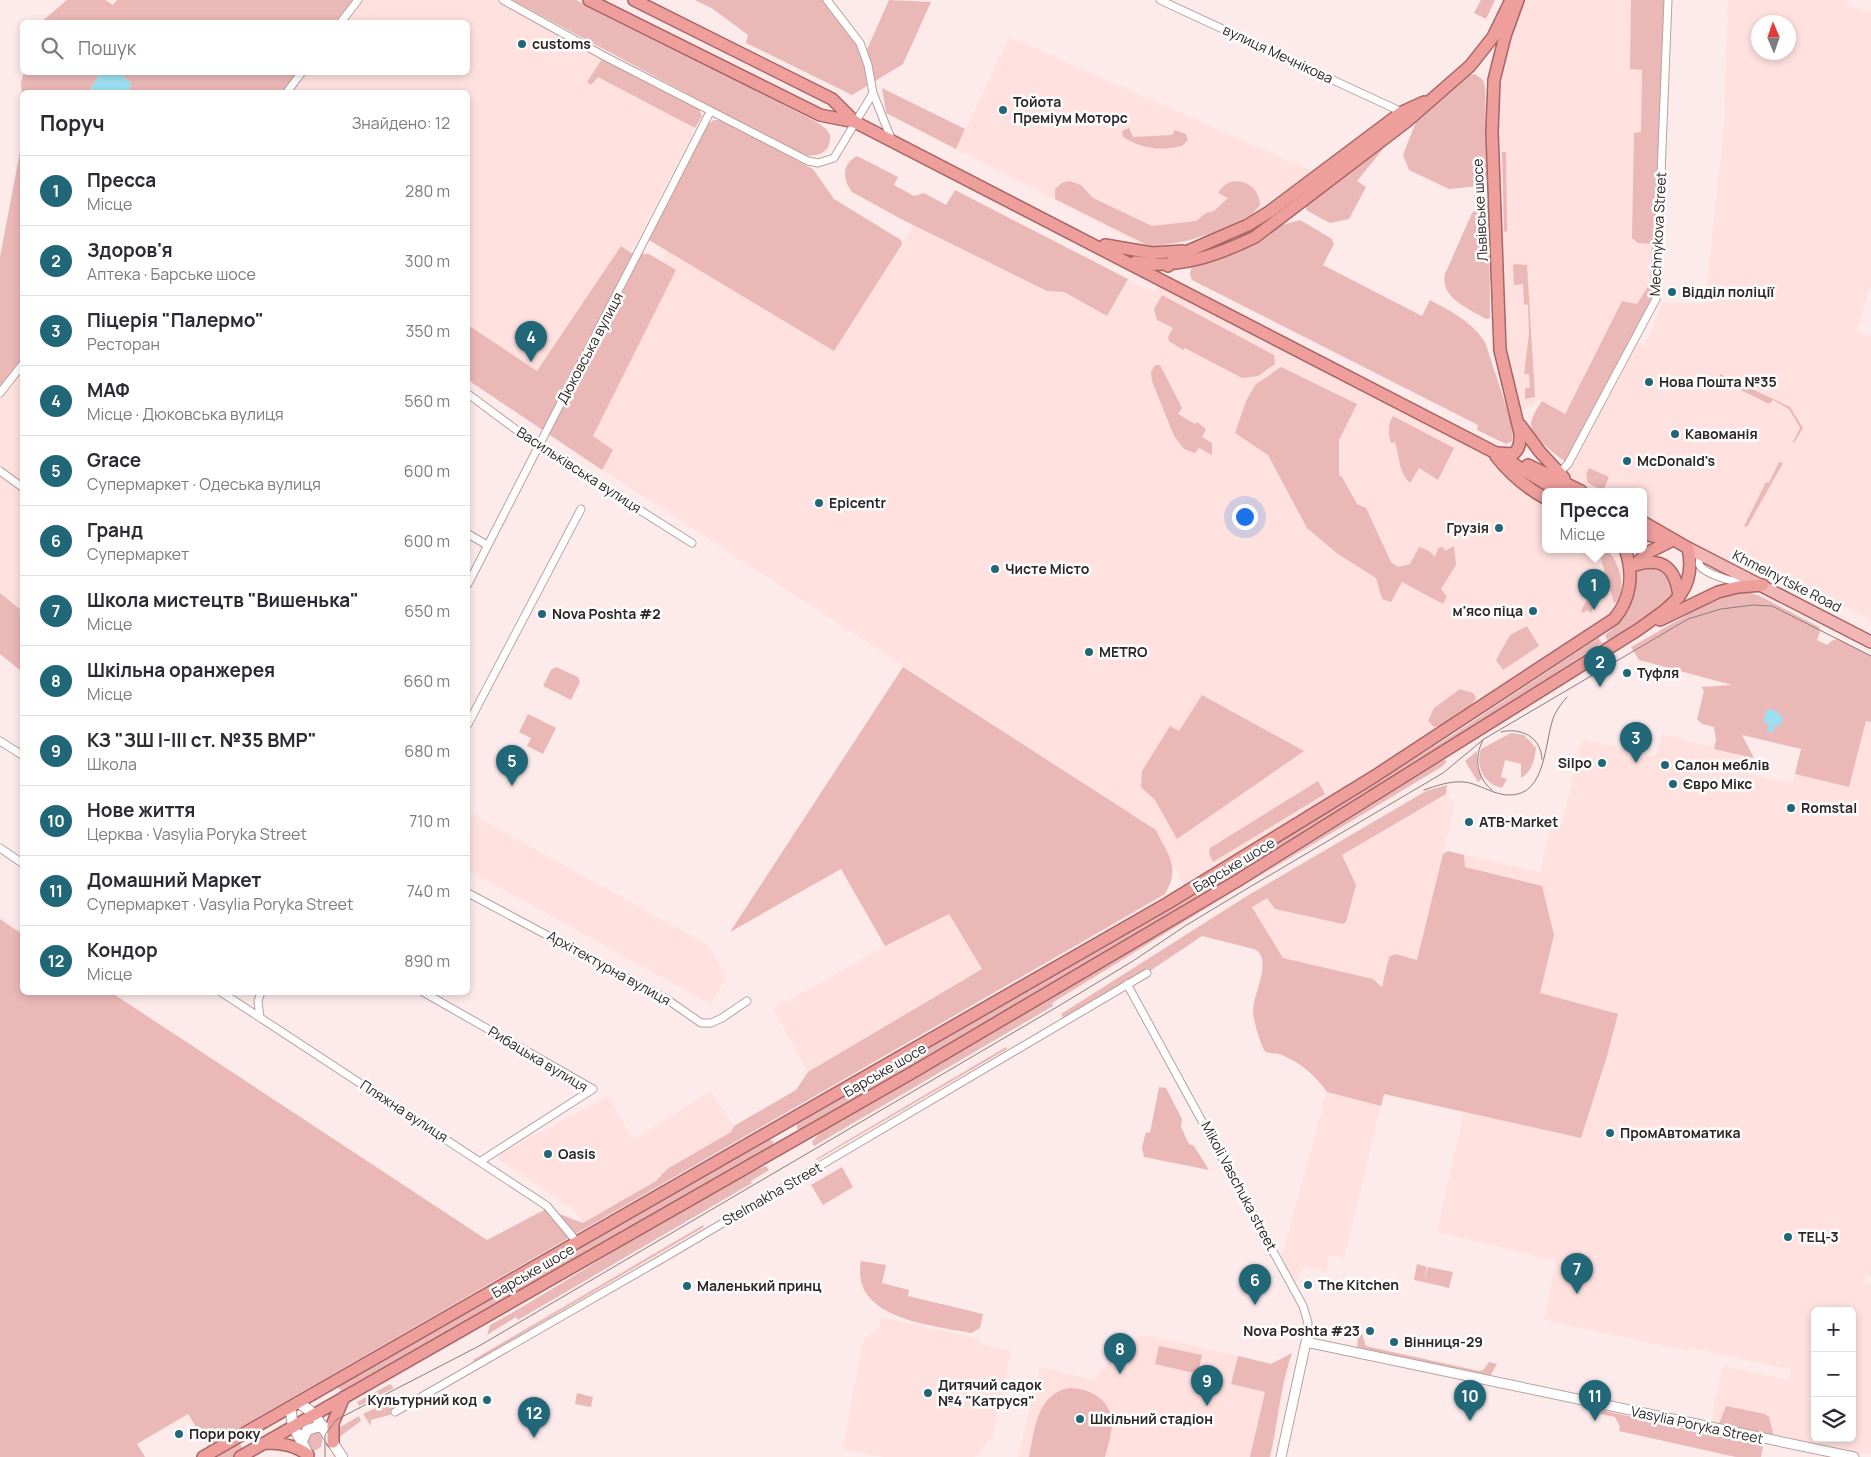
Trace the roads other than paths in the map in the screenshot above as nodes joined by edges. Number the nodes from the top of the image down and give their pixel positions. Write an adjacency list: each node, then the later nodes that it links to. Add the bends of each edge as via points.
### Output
1 (358, 0): 10 (street)
2 (503, 0): 16 (street)
3 (589, 0): 17 (highway, via 820,115)
4 (634, 0): 17 (highway, via 832,99)
5 (827, 0): 13 (street, via 860,43)
6 (1160, 0): 15 (street, вулиця Мечнікова)
7 (1510, 0): 14 (highway, via 1481,55)
8 (1518, 0): 27 (highway, Львівське шосе, via 1494,80 1492,114 1500,350)
9 (1668, 0): 31 (street, Mechnykova Street, via 1656,300 1568,464)
10 (342, 20)
11 (300, 75): 12 (street)
12 (288, 90)
13 (873, 93): 17 (street); 18 (street)
14 (1437, 96): 15 (highway); 22 (highway, via 1255,237 1193,261)
15 (1399, 110): 20 (highway, via 1248,226)
16 (710, 112): 17 (street, via 799,158 818,163 834,158); 28 (street, Дюковська вулиця)
17 (855, 122): 18 (highway)
18 (892, 141): 19 (highway)
19 (1092, 242): 20 (highway, via 1152,253); 21 (highway)
20 (1190, 250): 22 (highway, via 1179,254)
21 (1124, 259): 22 (highway); 23 (highway)
22 (1168, 265): 23 (highway)
23 (1163, 281): 29 (highway)
24 (20, 368): 25 (street)
25 (0, 393)
26 (470, 395): 28 (street, Васильківська вулиця)
27 (1517, 421): 29 (highway, via 1520,433 1518,449 1513,454); 31 (highway)
28 (538, 446): 42 (street, Васильківська вулиця); 43 (street, Дюковська вулиця)
29 (1494, 452): 33 (highway); 34 (highway, via 1540,469); 36 (highway, via 1508,471)
30 (0, 470): 32 (street)
31 (1558, 472): 35 (highway)
32 (20, 485)
33 (1553, 488)
34 (1575, 488)
35 (1577, 488)
36 (1542, 496)
37 (581, 509): 53 (street)
38 (1647, 524): 41 (highway)
39 (470, 535): 43 (street)
40 (1647, 535): 41 (highway)
41 (1673, 540): 44 (highway); 46 (highway, via 1647,553)
42 (692, 543)
43 (487, 545): 48 (street, Дюковська вулиця)
44 (1688, 548): 49 (main road, Khmelnytske Road); 50 (highway, via 1691,573)
45 (1626, 553): 47 (highway)
46 (1634, 565): 47 (highway); 50 (highway, via 1652,561 1665,565 1675,577)
47 (1630, 576): 66 (highway, via 1627,600 1614,620 1548,664 1174,899)
48 (470, 580)
49 (1763, 585): 51 (highway, via 1718,592); 52 (main road, Khmelnytske Road)
50 (1679, 597): 51 (highway)
51 (1636, 631): 67 (highway, Барське шосе, via 1238,881)
52 (1871, 642)
53 (470, 720)
54 (0, 741): 55 (street)
55 (20, 754)
56 (0, 848): 57 (street)
57 (20, 861)
58 (470, 894): 64 (street, Архітектурна вулиця, via 660,995 702,1023 722,1018)
59 (1148, 973): 60 (street, Stelmakha Street)
60 (1127, 984): 70 (street, Mikoli Vaschuka street, via 1303,1306 1308,1323); 74 (street, Stelmakha Street, via 660,1260)
61 (226, 995): 65 (street, Пляжна вулиця)
62 (260, 995): 65 (street)
63 (428, 995): 68 (street, Рибацька вулиця, via 593,1089)
64 (747, 1001)
65 (260, 1018): 68 (street, Пляжна вулиця)
66 (781, 1126): 67 (highway); 69 (highway)
67 (790, 1142): 72 (highway, Барське шосе)
68 (481, 1161): 69 (street, Пляжна вулиця, via 547,1206)
69 (577, 1242): 71 (highway)
70 (1306, 1342): 86 (street, Mikoli Vaschuka street); 87 (street, Vasylia Poryka Street)
71 (336, 1380): 72 (highway, via 334,1392); 73 (highway)
72 (344, 1396): 75 (highway, Барське шосе); 80 (highway, via 333,1423)
73 (294, 1404): 75 (main road); 76 (highway); 77 (main road)
74 (395, 1412)
75 (314, 1414): 77 (highway, Барське шосе); 78 (main road)
76 (261, 1423): 79 (highway, via 271,1429); 83 (highway)
77 (293, 1426): 79 (highway, Барське шосе); 81 (main road)
78 (325, 1427): 80 (main road); 81 (main road, via 307,1430)
79 (267, 1441): 82 (highway, via 299,1448); 84 (highway, Барське шосе)
80 (334, 1442): 85 (main road)
81 (301, 1443): 82 (main road)
82 (309, 1456)
83 (203, 1457)
84 (240, 1457)
85 (342, 1457)
86 (1281, 1457)
87 (1854, 1457)

